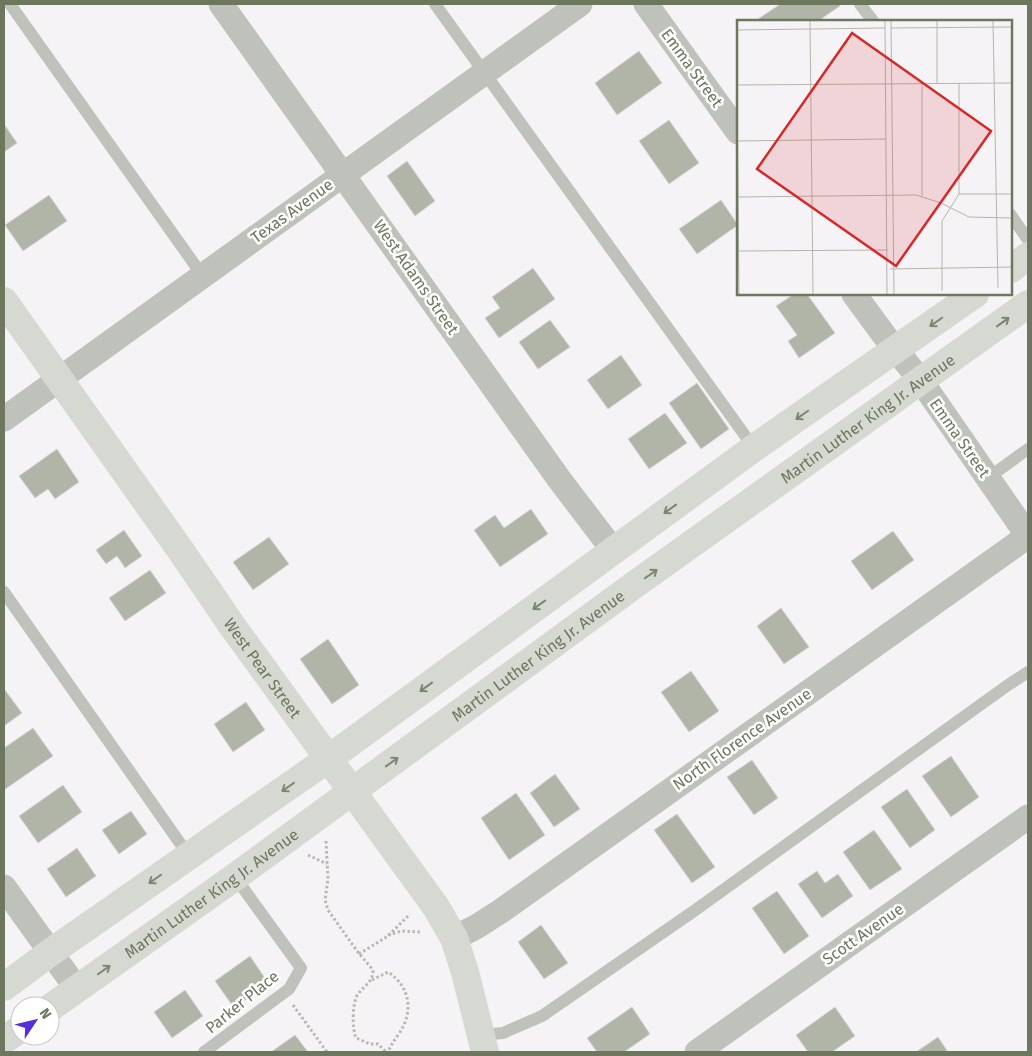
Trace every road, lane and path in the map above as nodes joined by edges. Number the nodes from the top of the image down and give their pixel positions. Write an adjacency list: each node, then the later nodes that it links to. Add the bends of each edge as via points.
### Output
1 (10, 4): 15 (lane)
2 (221, 4): 10 (street, West Adams Street)
3 (435, 4): 8 (lane)
4 (580, 4): 8 (street, Texas Avenue)
5 (646, 4): 9 (street, Emma Street)
6 (860, 4): 7 (lane)
7 (872, 20)
8 (484, 73): 10 (street, Texas Avenue); 24 (lane)
9 (737, 131)
10 (343, 174): 15 (street, Texas Avenue); 28 (street, West Adams Street, via 560,480)
11 (1012, 217): 12 (lane)
12 (1028, 240)
13 (1028, 256): 14 (main road)
14 (1012, 268)
15 (202, 275): 21 (street, Texas Avenue)
16 (855, 295): 20 (street, Emma Street)
17 (974, 295): 20 (main road, one-way to 20)
18 (4, 301): 21 (main road, West Pear Street)
19 (1028, 304): 22 (main road, Martin Luther King Jr. Avenue, one-way to 19)
20 (896, 350): 22 (street, Emma Street); 24 (main road, one-way to 24)
21 (58, 378): 23 (street, Texas Avenue); 31 (main road, West Pear Street)
22 (921, 381): 26 (street, Emma Street); 32 (main road, Martin Luther King Jr. Avenue, one-way to 22)
23 (4, 418)
24 (754, 448): 28 (main road, one-way to 28)
25 (1028, 449): 26 (lane)
26 (988, 478): 27 (street, Emma Street)
27 (1028, 536): 43 (street, North Florence Avenue, via 502,911)
28 (614, 550): 31 (main road, one-way to 31)
29 (4, 592): 36 (lane)
30 (1028, 672): 51 (lane, via 542,1016)
31 (328, 759): 32 (main road, West Pear Street); 36 (main road, one-way to 36)
32 (352, 791): 38 (main road, Martin Luther King Jr. Avenue); 43 (main road, West Pear Street, via 436,906)
33 (1028, 816): 55 (street, Scott Avenue)
34 (326, 836): 37 (path)
35 (303, 852): 37 (path)
36 (189, 856): 44 (main road, one-way to 44)
37 (327, 864): 45 (path, via 325,900 328,910)
38 (235, 877): 48 (main road, Martin Luther King Jr. Avenue, one-way to 38); 49 (lane, Parker Place, via 301,968)
39 (4, 887): 44 (street)
40 (410, 913): 42 (path)
41 (422, 932): 42 (path, via 402,931)
42 (388, 936): 45 (path)
43 (454, 938): 51 (main road, West Pear Street)
44 (51, 952): 47 (main road); 48 (street)
45 (359, 954): 46 (path, via 373,970)
46 (371, 980): 54 (path, via 356,996 353,1032 356,1038 378,1044); 54 (path, via 388,972 398,978 408,1000 403,1025)
47 (4, 987)
48 (77, 989): 50 (main road, Martin Luther King Jr. Avenue)
49 (284, 993): 52 (lane, Parker Place); 53 (path)
50 (60, 1001)
51 (483, 1044)
52 (204, 1052)
53 (327, 1052)
54 (387, 1052)
55 (697, 1052)

